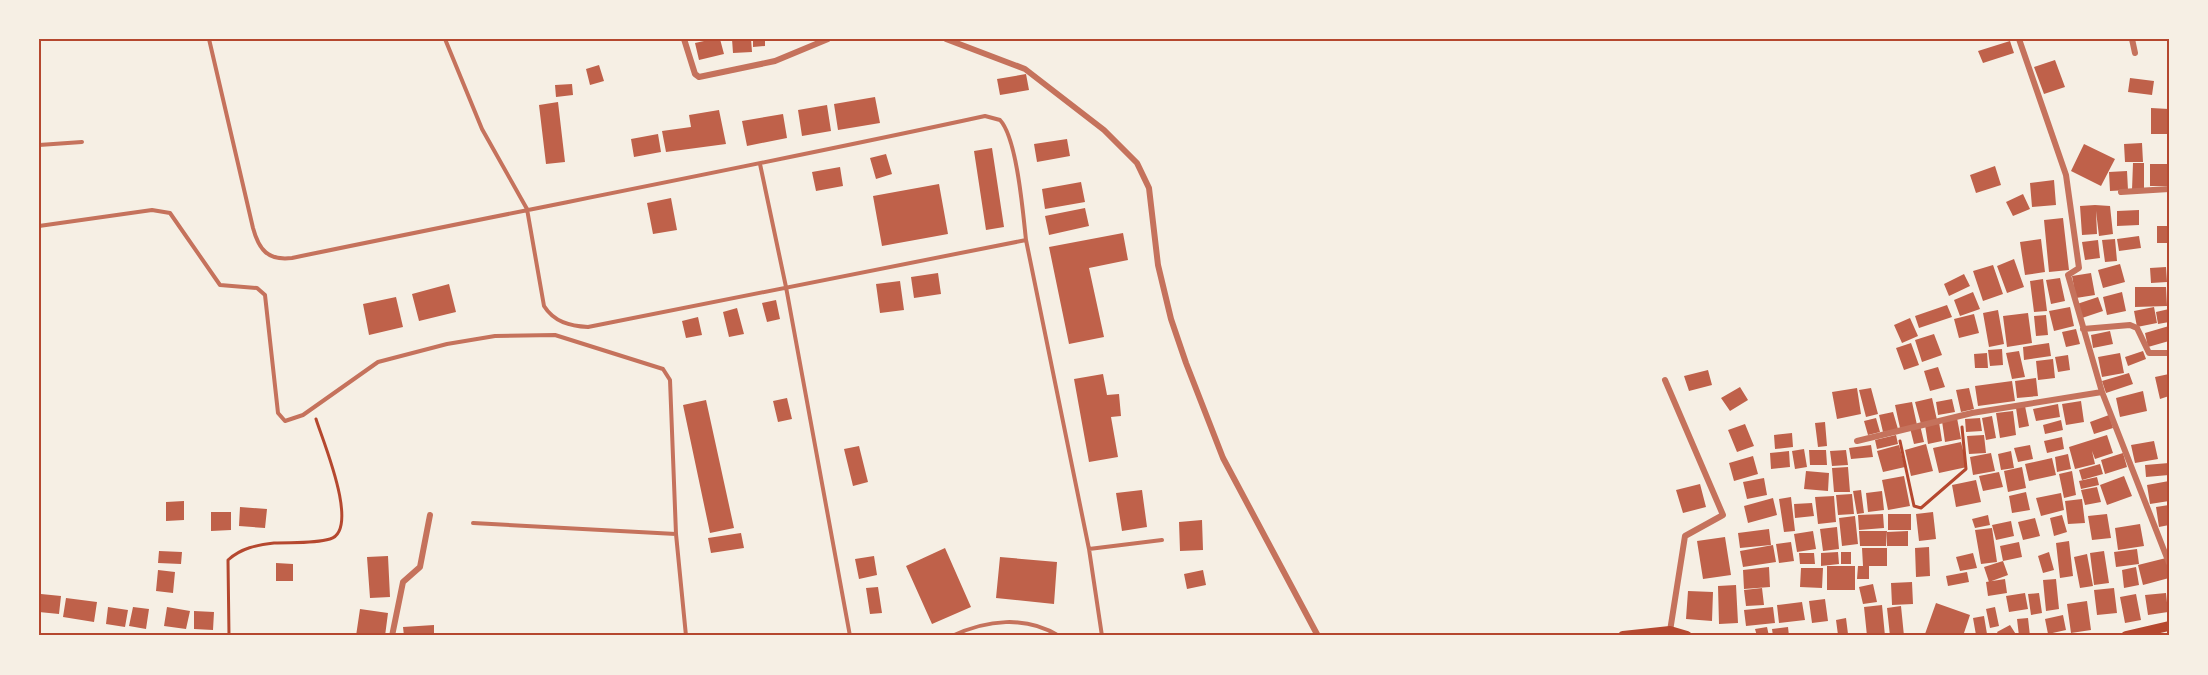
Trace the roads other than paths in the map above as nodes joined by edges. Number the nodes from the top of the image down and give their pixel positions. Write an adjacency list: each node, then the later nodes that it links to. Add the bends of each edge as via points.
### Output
1 (208, 39): 14 (lane, via 253,228 259,246 268,256 292,258)
2 (445, 39): 14 (lane, via 482,129)
3 (684, 39): 4 (street, via 695,74 703,77 776,61)
4 (828, 39)
5 (946, 39): 37 (street, via 1025,69 1104,130 1137,163 1149,189 1158,266 1186,363 1223,458)
6 (2019, 39): 18 (street, via 2066,175 2079,267 2068,274)
7 (2132, 39): 8 (street)
8 (2135, 53)
9 (82, 142): 10 (lane)
10 (39, 145)
11 (760, 164): 14 (lane); 16 (lane, via 985,116 996,118 1008,133); 17 (lane)
12 (2169, 189): 13 (street)
13 (2121, 192)
14 (527, 209): 17 (lane, via 544,306 568,324 588,327)
15 (39, 226): 25 (lane, via 152,210 170,213 220,285 257,288 265,295 280,417 291,421 378,362 495,336 555,335 667,371)
16 (1026, 240): 17 (lane); 27 (lane)
17 (786, 287): 33 (lane)
18 (2083, 329): 19 (street, via 2130,325 2137,328 2148,352); 21 (street)
19 (2169, 353)
20 (1665, 380): 30 (street, via 1723,515 1685,536)
21 (2102, 392): 22 (street, via 1960,415); 28 (street)
22 (1857, 441)
23 (430, 515): 31 (street, via 420,567 403,582)
24 (473, 523): 25 (lane)
25 (676, 534): 32 (lane)
26 (1162, 540): 27 (lane)
27 (1089, 549): 36 (lane)
28 (2169, 563)
29 (2169, 626): 40 (main road)
30 (1670, 631): 38 (main road); 39 (main road)
31 (392, 636)
32 (686, 636)
33 (850, 636)
34 (952, 636): 35 (lane, via 1011,621 1029,623)
35 (1059, 636)
36 (1102, 636)
37 (1318, 636)
38 (1623, 636)
39 (1687, 636)
40 (2126, 636)

